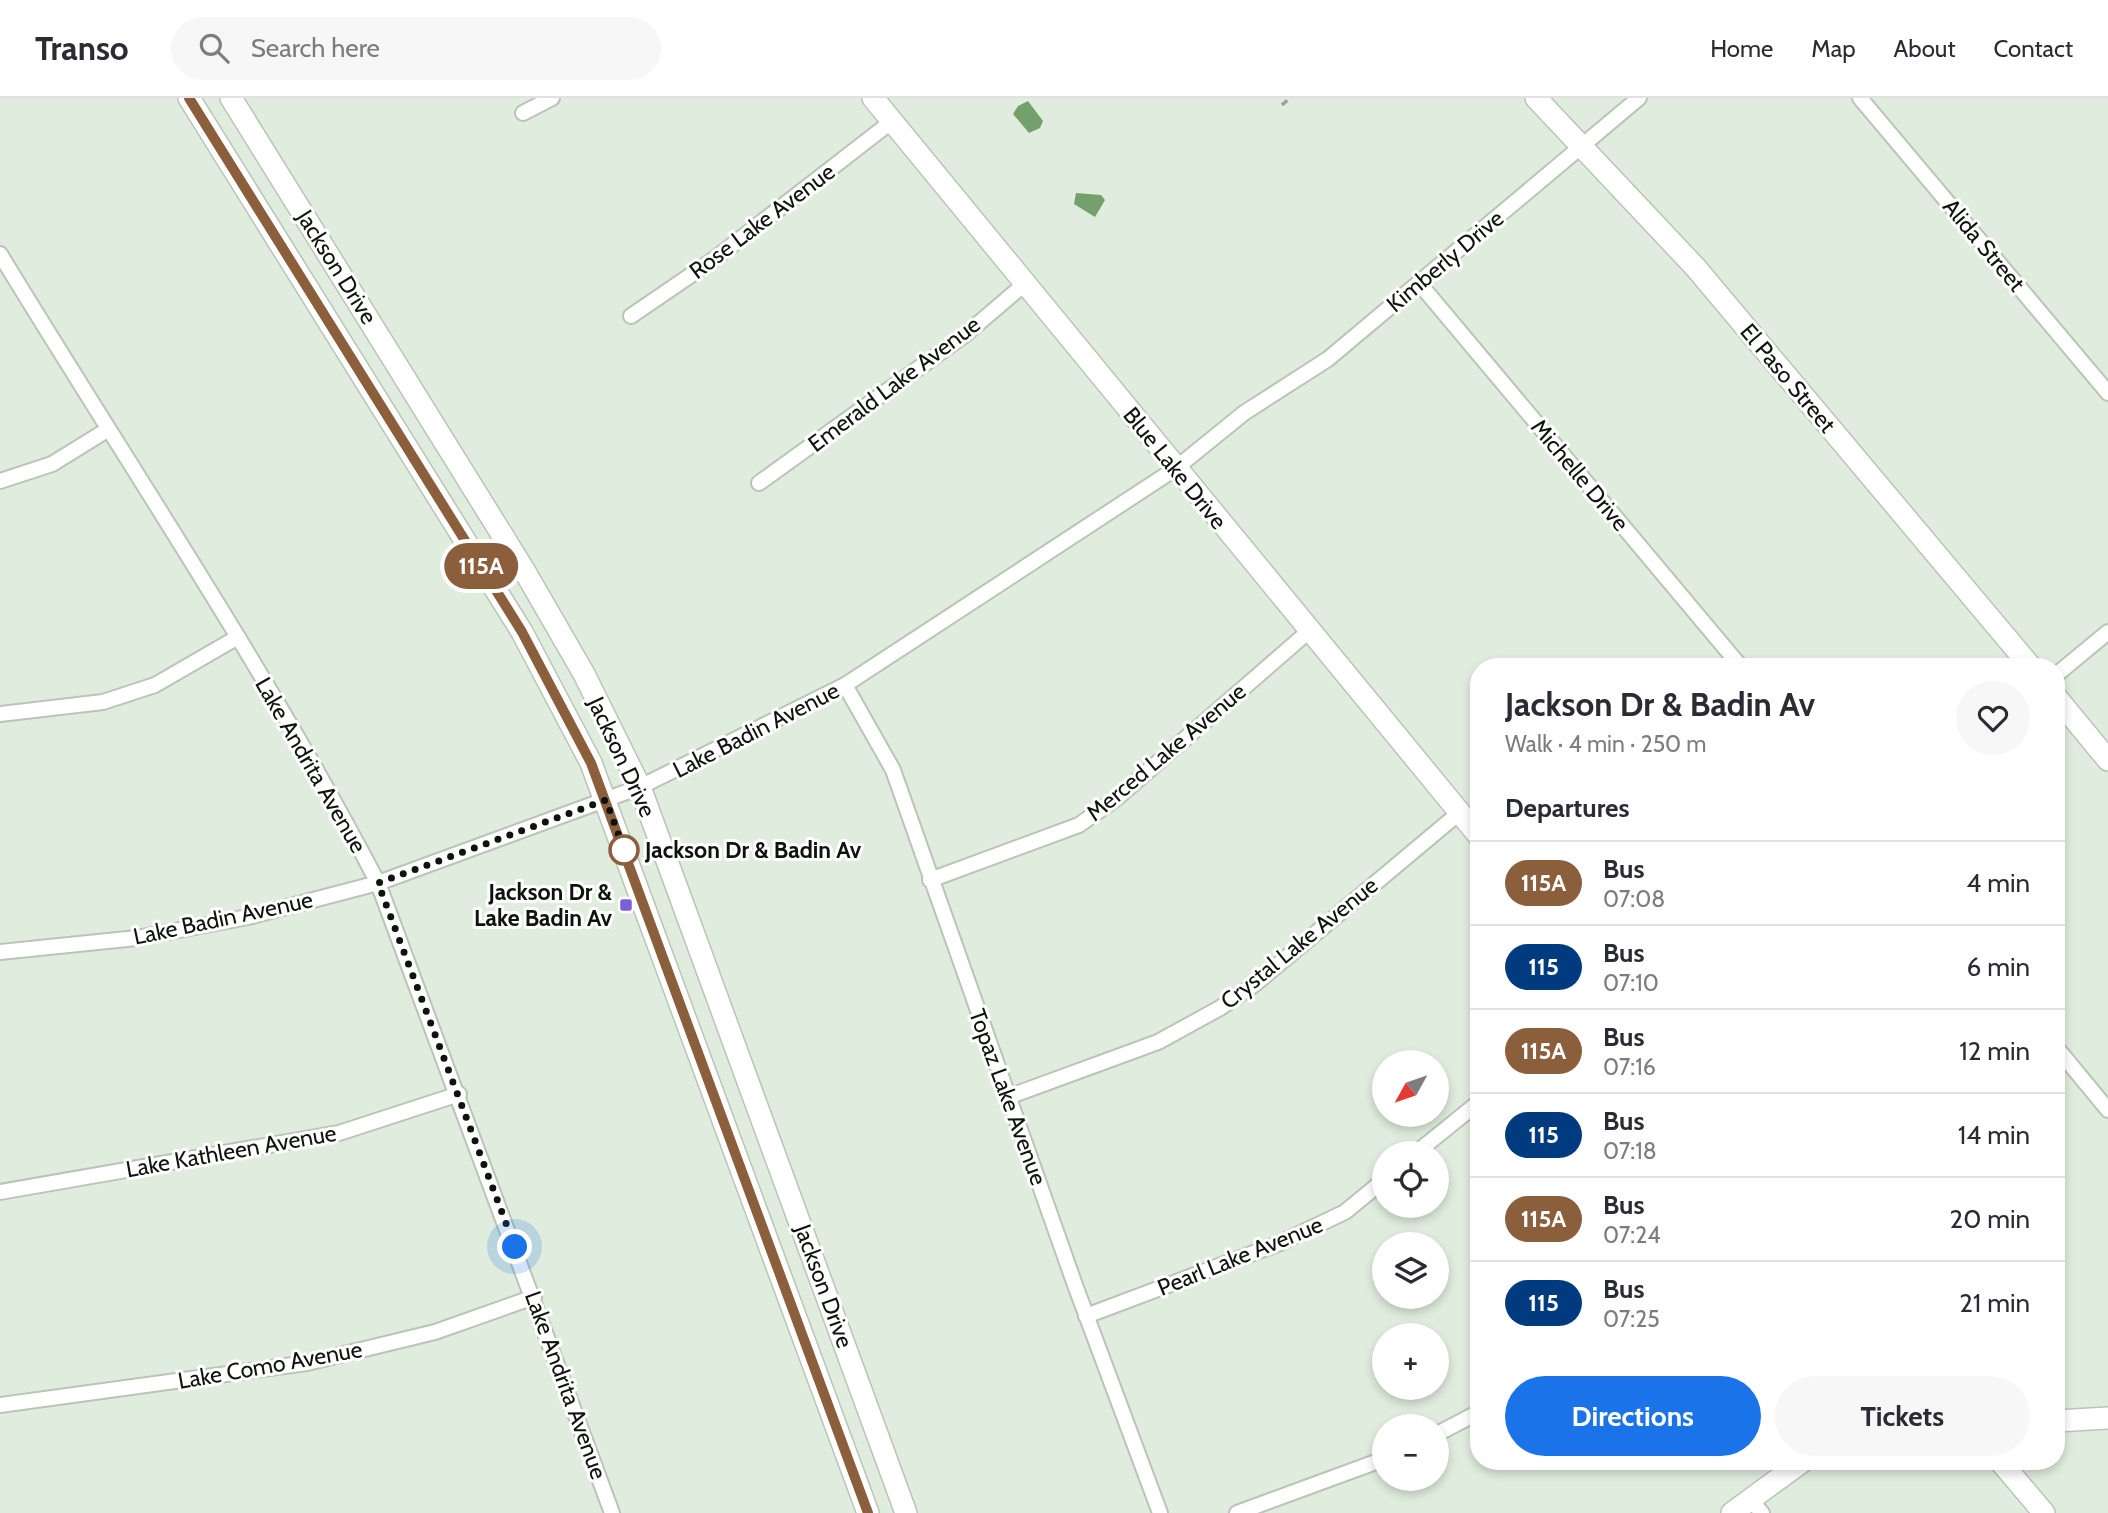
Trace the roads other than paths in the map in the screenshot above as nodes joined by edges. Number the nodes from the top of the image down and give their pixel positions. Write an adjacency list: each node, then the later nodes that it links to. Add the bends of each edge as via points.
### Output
1 (189, 98): 32 (main road, Jackson Drive, via 522,632)
2 (231, 98): 31 (main road, Jackson Drive, via 524,570 584,674)
3 (552, 98): 8 (street)
4 (873, 98): 9 (main road, Blue Lake Drive)
5 (1536, 98): 10 (main road, El Paso Street)
6 (1639, 98): 10 (street, Kimberly Drive)
7 (1860, 98): 15 (street, Alida Street)
8 (523, 113)
9 (891, 122): 12 (main road, Blue Lake Drive); 14 (street, Rose Lake Avenue, via 713,260)
10 (1580, 147): 13 (street, Kimberly Drive); 25 (main road, El Paso Street, via 1696,268)
11 (0, 254): 17 (street, Lake Andrita Avenue)
12 (1027, 282): 18 (main road, Blue Lake Drive); 20 (street, Emerald Lake Avenue, via 966,334)
13 (1419, 283): 16 (street, Kimberly Drive, via 1328,359); 24 (street, Michelle Drive)
14 (631, 316)
15 (2108, 393)
16 (1244, 413): 18 (street, Lake Badin Avenue)
17 (107, 430): 19 (street, via 52,464); 23 (street, Lake Andrita Avenue)
18 (1175, 468): 21 (main road, Blue Lake Drive); 27 (street, Lake Badin Avenue)
19 (0, 481)
20 (759, 483)
21 (1310, 631): 33 (main road, Blue Lake Drive); 35 (street, Merced Lake Avenue, via 1117,798 1079,825)
22 (2108, 632): 26 (street)
23 (238, 637): 29 (street, via 155,685 103,702); 36 (street, Lake Andrita Avenue)
24 (1733, 658)
25 (2023, 658)
26 (2065, 668)
27 (845, 685): 31 (street, Lake Badin Avenue); 35 (street, Topaz Lake Avenue, via 893,771)
28 (2065, 708): 30 (main road)
29 (0, 714)
30 (2108, 760)
31 (640, 787): 32 (street, Lake Badin Avenue); 59 (main road, Jackson Drive)
32 (606, 800): 36 (street, Lake Badin Avenue); 58 (main road, Jackson Drive)
33 (1459, 813): 34 (main road, Blue Lake Drive); 40 (street, Crystal Lake Avenue, via 1255,984 1220,1007 1158,1042)
34 (1470, 826)
35 (930, 880): 40 (street, Topaz Lake Avenue)
36 (378, 883): 37 (street, Lake Badin Avenue, via 248,917 137,938); 39 (street, Lake Andrita Avenue)
37 (0, 952)
38 (2065, 1058): 42 (street)
39 (459, 1094): 45 (street, Lake Kathleen Avenue, via 339,1133); 46 (street, Lake Andrita Avenue)
40 (1008, 1097): 47 (street, Topaz Lake Avenue)
41 (1470, 1109): 43 (street)
42 (2108, 1110)
43 (1431, 1141)
44 (1372, 1190): 47 (street, Pearl Lake Avenue, via 1345,1212 1280,1243)
45 (0, 1192)
46 (534, 1297): 48 (street, Lake Como Avenue, via 435,1332 307,1363); 57 (street, Lake Andrita Avenue)
47 (1086, 1316): 60 (street, Topaz Lake Avenue)
48 (0, 1405)
49 (1470, 1417): 52 (street)
50 (2108, 1418): 51 (main road)
51 (2065, 1420)
52 (1449, 1428)
53 (1372, 1463): 61 (street)
54 (1794, 1470): 56 (main road)
55 (2008, 1470): 63 (main road)
56 (1756, 1506): 62 (main road)
57 (612, 1513)
58 (868, 1513)
59 (906, 1513)
60 (1160, 1513)
61 (1237, 1513)
62 (1732, 1513)
63 (2044, 1513)

